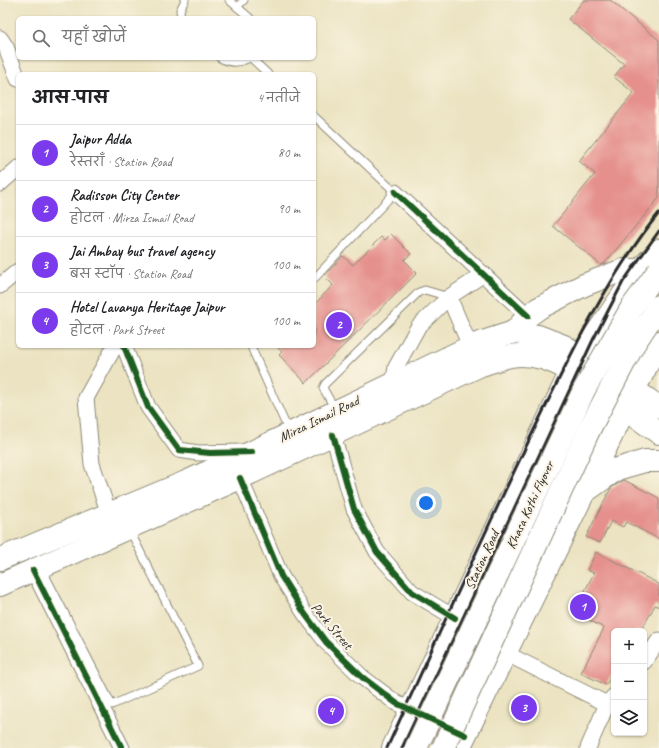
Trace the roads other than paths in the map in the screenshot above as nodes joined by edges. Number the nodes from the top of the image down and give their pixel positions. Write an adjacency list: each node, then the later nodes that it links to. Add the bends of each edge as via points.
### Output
1 (185, 0): 5 (lane)
2 (229, 0): 4 (lane)
3 (244, 0): 4 (lane)
4 (237, 6): 6 (lane)
5 (180, 16)
6 (248, 16)
7 (0, 38): 12 (street)
8 (226, 60): 9 (lane, via 235,63)
9 (246, 60)
10 (253, 60): 11 (lane)
11 (266, 72)
12 (16, 74)
13 (316, 118): 16 (lane)
14 (16, 170): 15 (street)
15 (0, 184)
16 (395, 192): 20 (street); 21 (lane)
17 (659, 250): 18 (main road)
18 (650, 270): 25 (main road, via 622,270 584,285 539,308); 31 (main road, Station Road); 57 (main road, Khasa Kothi Flyover, bridge, via 632,307 584,390)
19 (16, 273): 22 (street)
20 (484, 274): 23 (street); 25 (street)
21 (316, 277)
22 (0, 286)
23 (449, 297): 27 (street); 32 (street, via 418,327 396,367); 35 (lane, via 425,290 419,292 325,384 325,394)
24 (659, 306): 58 (main road, Khasa Kothi Flyover, bridge, via 634,344 590,428)
25 (521, 324): 27 (main road, Mirza Ismail Road); 31 (main road, Mirza Ismail Road, via 538,336 564,346)
26 (659, 342): 33 (main road)
27 (470, 346): 32 (main road, Mirza Ismail Road)
28 (114, 348): 43 (street, via 86,398 92,464)
29 (125, 348): 39 (street, via 148,406 179,450 210,453)
30 (252, 348): 37 (lane)
31 (576, 364): 33 (main road, Mirza Ismail Road); 38 (main road, Mirza Ismail Road, via 556,363 535,356 512,356 481,365); 48 (main road, Station Road)
32 (393, 384): 35 (main road, Mirza Ismail Road)
33 (630, 399): 34 (main road); 36 (main road); 42 (main road)
34 (659, 407)
35 (336, 411): 37 (main road, Mirza Ismail Road)
36 (659, 433)
37 (290, 434): 39 (main road, Mirza Ismail Road)
38 (333, 435): 41 (main road, Mirza Ismail Road); 48 (street, via 354,509 377,552 412,592)
39 (252, 452): 43 (main road, Mirza Ismail Road)
40 (659, 461): 42 (main road, via 645,461 617,469)
41 (240, 478): 44 (main road, Mirza Ismail Road); 53 (street, Park Street, via 281,576 305,614 322,636 362,676 396,703)
42 (584, 492): 50 (main road)
43 (109, 514): 45 (main road, Mirza Ismail Road)
44 (128, 528): 46 (main road, Mirza Ismail Road); 46 (lane, via 198,666 119,702 112,705)
45 (0, 559)
46 (37, 569): 47 (main road, Mirza Ismail Road); 55 (street)
47 (0, 585)
48 (455, 618): 53 (main road, Station Road)
49 (659, 640): 51 (street)
50 (505, 653): 52 (street); 54 (main road)
51 (647, 658)
52 (611, 700): 59 (street)
53 (411, 710): 54 (street, Park Street); 56 (main road, Station Road)
54 (462, 741)
55 (122, 748)
56 (393, 748)
57 (416, 748)
58 (443, 748)
59 (588, 748)

